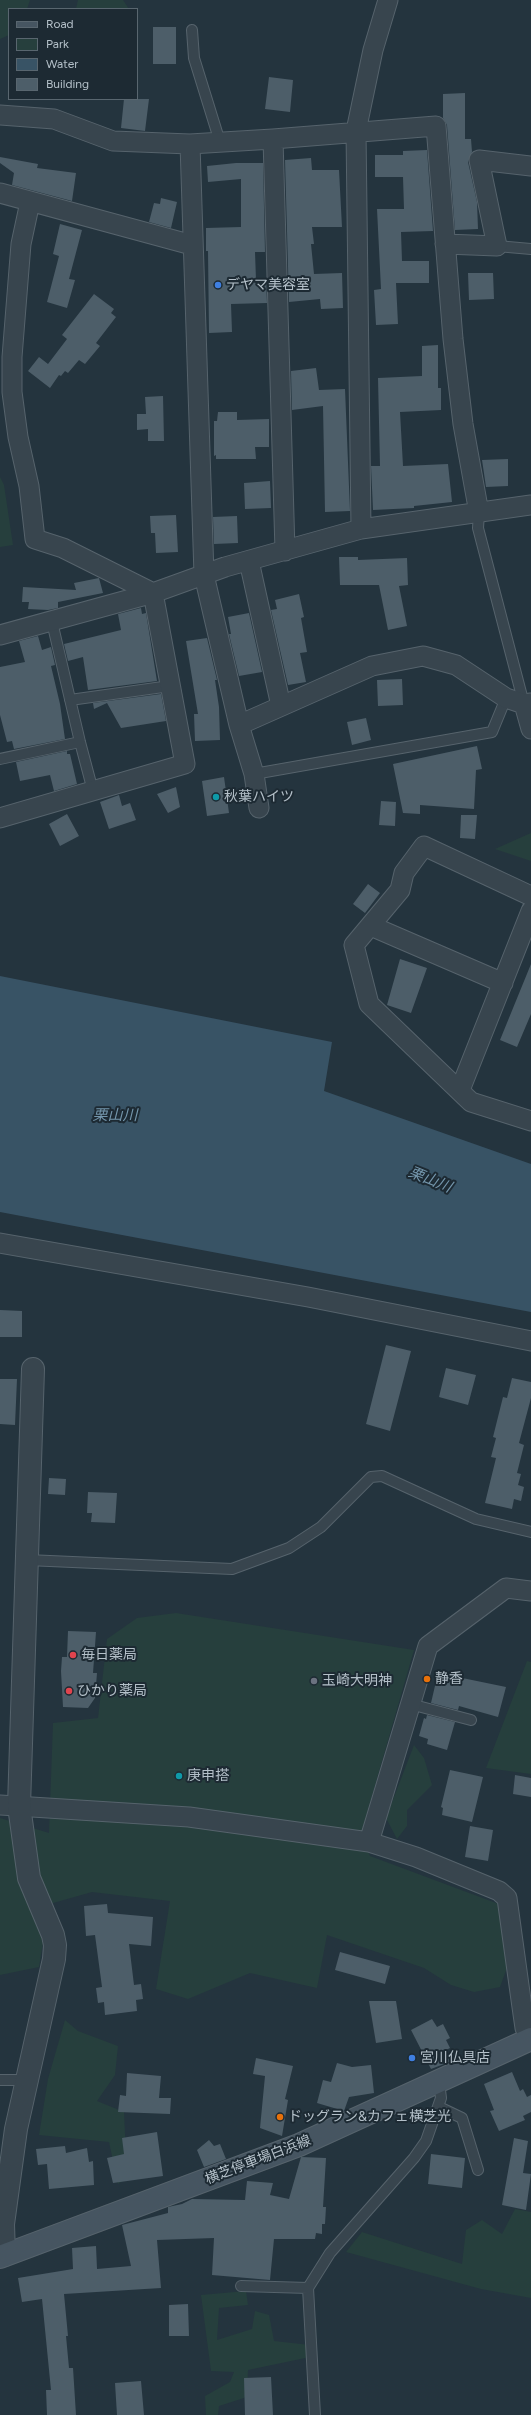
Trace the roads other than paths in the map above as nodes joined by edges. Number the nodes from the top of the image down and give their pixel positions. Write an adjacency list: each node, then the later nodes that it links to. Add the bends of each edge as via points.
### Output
1 (388, 0): 4 (street, via 373,50)
2 (192, 30): 6 (lane, via 194,58)
3 (0, 116): 7 (street, via 54,119 113,141)
4 (356, 131): 5 (street); 11 (street, via 436,126); 17 (street)
5 (273, 139): 6 (street); 18 (street)
6 (220, 142): 7 (street)
7 (190, 144): 12 (street)
8 (531, 166): 13 (street, via 479,160)
9 (0, 193): 10 (street)
10 (30, 202): 12 (street); 21 (street, via 21,244 12,357 12,392 18,437 29,486 35,539 63,548)
11 (445, 244): 13 (street); 16 (street, via 463,424)
12 (192, 245): 20 (street)
13 (497, 246): 14 (lane)
14 (531, 249)
15 (531, 505): 16 (street)
16 (479, 513): 17 (street); 27 (lane, via 478,528)
17 (361, 529): 18 (street)
18 (285, 551): 19 (street)
19 (249, 561): 20 (street); 28 (street)
20 (204, 575): 21 (street); 29 (street)
21 (153, 593): 22 (street); 24 (street)
22 (52, 622): 23 (street); 26 (lane)
23 (0, 635)
24 (170, 686): 26 (lane); 34 (street, via 185,764)
25 (506, 698): 27 (street); 28 (street, via 456,665 423,656 372,666); 33 (lane, via 492,732)
26 (70, 700): 31 (lane)
27 (528, 704): 30 (street)
28 (282, 706): 29 (street)
29 (239, 724): 33 (street)
30 (531, 729)
31 (80, 742): 32 (lane); 34 (lane)
32 (0, 759)
33 (254, 774): 35 (street)
34 (93, 791): 36 (street)
35 (259, 808)
36 (0, 818)
37 (531, 896): 39 (street, via 424,846 404,873 400,890)
38 (531, 911): 40 (street)
39 (372, 926): 40 (street); 41 (street, via 354,945 369,1004)
40 (503, 984): 41 (street)
41 (460, 1090): 42 (street, via 470,1102)
42 (531, 1121)
43 (0, 1243): 44 (street, via 308,1297)
44 (531, 1341)
45 (33, 1369): 47 (street)
46 (531, 1532): 47 (lane, via 476,1519 382,1476 371,1477 321,1527 289,1548 232,1569)
47 (27, 1560): 51 (street)
48 (531, 1590): 49 (street, via 506,1588 428,1646)
49 (410, 1704): 50 (lane); 52 (street)
50 (471, 1720)
51 (10, 1805): 52 (street, via 189,1817); 55 (street, via 29,1878 55,1945 54,1960)
52 (369, 1842): 53 (street, via 416,1857 499,1891 507,1898 522,2007)
53 (531, 2039): 56 (main road, 横芝停車場白浜線)
54 (0, 2080): 55 (lane)
55 (27, 2080): 59 (street, via 16,2129 3,2224)
56 (439, 2082): 57 (lane); 59 (main road, 横芝停車場白浜線, via 299,2145)
57 (439, 2107): 58 (lane, via 462,2118); 61 (lane, via 426,2141 414,2158 330,2253)
58 (478, 2170)
59 (2, 2256)
60 (241, 2286): 61 (lane)
61 (308, 2288): 62 (lane)
62 (315, 2415)

